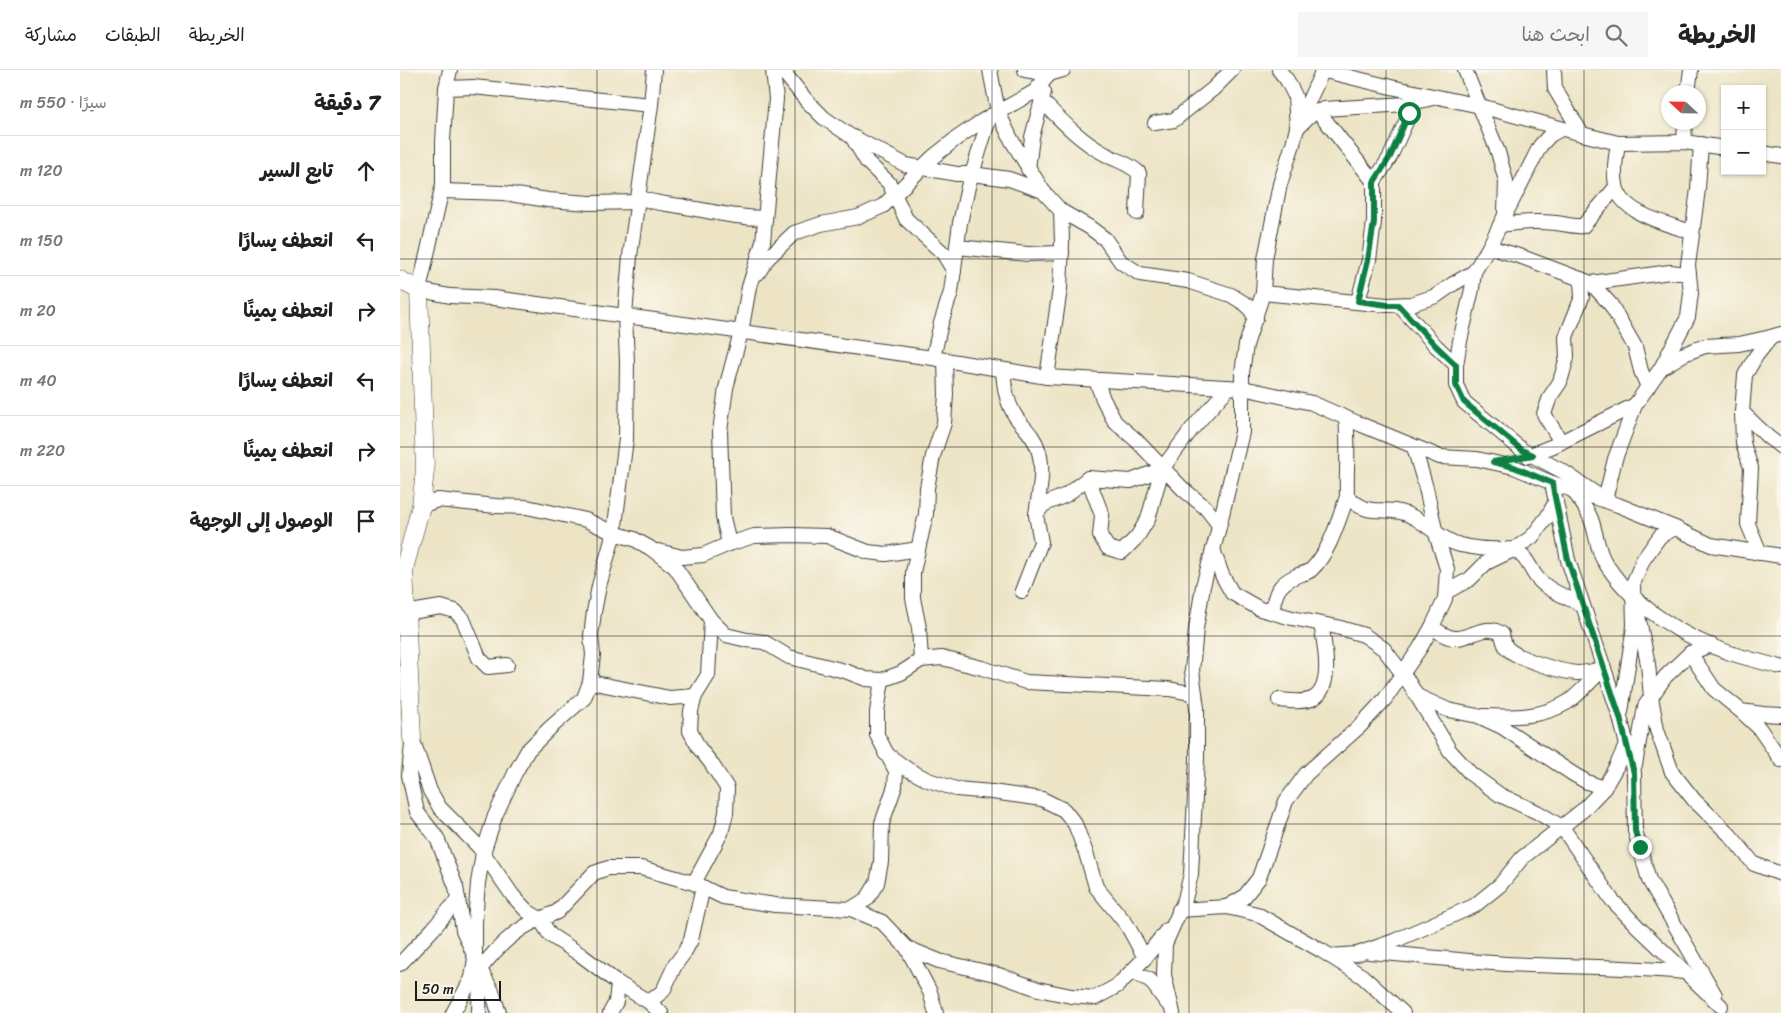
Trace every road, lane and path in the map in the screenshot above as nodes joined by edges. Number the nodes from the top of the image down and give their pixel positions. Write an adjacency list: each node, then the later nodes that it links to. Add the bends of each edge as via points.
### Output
1 (450, 70): 16 (street)
2 (654, 70): 20 (street)
3 (773, 70): 47 (street, via 776,99)
4 (782, 70): 29 (street, via 824,118)
5 (990, 70): 23 (street)
6 (1025, 70): 14 (street)
7 (1063, 70): 14 (street)
8 (1232, 70): 24 (street, via 1174,120)
9 (1278, 70): 25 (street, via 1294,96)
10 (1322, 70): 17 (street); 25 (street)
11 (1466, 70): 21 (street)
12 (1554, 70): 28 (street, via 1555,89)
13 (1691, 70): 15 (street)
14 (1051, 72): 18 (street); 23 (street, via 1034,92)
15 (1689, 85)
16 (446, 88): 20 (street, via 473,87); 41 (street)
17 (1440, 97): 19 (street); 21 (street)
18 (1041, 100): 37 (street); 46 (street, via 1070,130 1139,173)
19 (1415, 102): 22 (street, via 1369,107 1341,106); 39 (street, via 1390,157)
20 (651, 105): 44 (street)
21 (1480, 106): 26 (street); 48 (street, via 1506,181)
22 (1318, 111): 25 (street); 39 (street)
23 (994, 114): 36 (street, via 957,138); 37 (street); 38 (street)
24 (1155, 123)
25 (1297, 128): 60 (street, via 1280,184 1265,259)
26 (1561, 129): 28 (street); 48 (street, via 1540,146)
27 (1685, 130): 30 (street)
28 (1582, 134): 31 (street)
29 (852, 137): 36 (street); 43 (street, via 867,162)
30 (1684, 142): 31 (street); 32 (street)
31 (1618, 143): 40 (street)
32 (1701, 144): 33 (street); 49 (street)
33 (1721, 147)
34 (1766, 154): 35 (street)
35 (1781, 156)
36 (920, 169): 38 (street); 43 (street)
37 (1028, 169): 42 (street)
38 (972, 174): 42 (street, via 1009,179); 50 (street)
39 (1374, 182): 61 (street, via 1374,222)
40 (1616, 188): 48 (street, via 1583,226); 49 (street, via 1637,212)
41 (442, 191): 44 (street, via 503,193 590,203); 59 (street)
42 (1043, 191): 45 (street)
43 (895, 193): 53 (street, via 906,219 943,253); 58 (street, via 883,206 858,217 794,233 768,259)
44 (638, 199): 47 (street, via 743,218); 63 (street)
45 (1061, 211): 52 (street); 64 (street, via 1105,239 1121,262 1140,274 1231,294 1247,305)
46 (1137, 213)
47 (765, 218): 58 (street, via 763,242)
48 (1502, 220): 51 (street)
49 (1692, 232): 55 (street)
50 (957, 247): 52 (street, via 1028,254); 53 (street)
51 (1489, 247): 54 (street); 57 (street)
52 (1062, 253): 71 (street)
53 (954, 270): 67 (street, via 941,323)
54 (1474, 272): 62 (street, via 1436,296); 68 (street)
55 (1689, 274): 57 (street, via 1670,272); 69 (street, via 1688,317)
56 (400, 280): 59 (street)
57 (1586, 281): 73 (street, via 1611,305 1635,347); 78 (street, via 1566,338 1567,357 1560,382 1544,414)
58 (749, 287): 65 (street)
59 (419, 290): 63 (street); 90 (street, via 425,470)
60 (1264, 293): 61 (street); 64 (street)
61 (1358, 301): 62 (street)
62 (1398, 305): 68 (street)
63 (625, 316): 65 (street); 94 (street, via 626,439)
64 (1256, 318): 74 (street)
65 (741, 332): 67 (street); 96 (street, via 726,388 720,431 723,517)
66 (1776, 335): 69 (street, via 1739,344 1705,346); 76 (street, via 1756,356 1745,375)
67 (939, 359): 70 (street); 100 (street, via 946,394 944,423 933,456)
68 (1456, 365): 81 (street, via 1456,385 1464,402 1522,450)
69 (1660, 368): 73 (street)
70 (1003, 370): 71 (street); 91 (street, via 1005,391 1015,415 1038,448 1042,467)
71 (1047, 377): 72 (street)
72 (1096, 380): 74 (street); 83 (street, via 1115,422)
73 (1648, 387): 75 (street)
74 (1236, 388): 77 (street, via 1312,403); 83 (street, via 1192,430); 92 (street, via 1242,432)
75 (1635, 405): 78 (street); 88 (street, via 1615,459)
76 (1742, 412): 80 (street); 102 (street, via 1744,443 1751,468 1748,524)
77 (1346, 418): 79 (street); 87 (street)
78 (1561, 442): 81 (street)
79 (1414, 447): 82 (street, via 1440,457); 95 (street)
80 (1781, 447)
81 (1533, 455): 82 (street); 88 (street)
82 (1493, 462): 85 (street)
83 (1162, 469): 84 (street, via 1131,481); 84 (street, via 1148,519 1122,552 1108,548 1100,536 1102,515); 92 (street, via 1206,508)
84 (1088, 478): 91 (street, via 1066,495 1043,505)
85 (1552, 483): 86 (street); 89 (street)
86 (1573, 490): 88 (street); 108 (street, via 1590,518 1602,557 1617,580)
87 (1347, 497): 95 (street, via 1372,511 1400,512 1417,519); 110 (street, via 1323,554 1310,572 1286,581 1278,589)
88 (1605, 500): 93 (street)
89 (1556, 502): 101 (street, via 1532,537); 109 (street, via 1568,560)
90 (421, 506): 94 (street, via 438,500 527,507 586,520); 104 (street)
91 (1036, 515): 106 (street, via 1040,542)
92 (1220, 525): 99 (street)
93 (1675, 528): 102 (street, via 1711,545); 108 (street, via 1660,536 1643,560 1633,584)
94 (614, 533): 97 (street); 125 (street, via 594,612)
95 (1436, 534): 101 (street, via 1458,544); 107 (street, via 1447,569)
96 (728, 544): 97 (street, via 704,555 682,558); 100 (street, via 754,536 827,536 868,552 886,554)
97 (650, 548): 112 (street, via 675,567)
98 (400, 549): 104 (street)
99 (1213, 549): 110 (street, via 1232,594); 126 (street, via 1196,629 1192,671)
100 (918, 550): 118 (street, via 913,572 913,598)
101 (1513, 550): 107 (street, via 1486,563 1470,579); 109 (street, via 1527,560 1536,576 1548,587)
102 (1760, 554): 103 (street)
103 (1781, 556)
104 (404, 569): 105 (street)
105 (402, 590): 111 (street)
106 (1022, 591)
107 (1446, 592): 114 (street)
108 (1634, 596): 115 (street, via 1667,622); 129 (street); 134 (street, via 1634,626)
109 (1583, 606): 121 (street)
110 (1272, 612): 113 (street)
111 (405, 613): 117 (street); 119 (street, via 441,607 455,611 463,619 479,658 488,667)
112 (711, 620): 124 (street, via 726,635 764,642 789,657 866,679); 127 (street, via 708,675)
113 (1321, 624): 122 (street, via 1364,635 1384,649); 130 (street, via 1328,665 1321,692 1313,699)
114 (1432, 627): 121 (street, via 1456,638 1482,630 1496,630 1502,634 1505,647 1539,663 1576,673); 122 (street)
115 (1711, 645): 116 (street); 120 (street)
116 (1690, 653): 129 (street, via 1665,677); 131 (street, via 1714,689)
117 (408, 660): 123 (street); 135 (street)
118 (921, 660): 124 (street); 126 (street, via 942,658 1026,682 1169,689)
119 (507, 664)
120 (1781, 667)
121 (1604, 668): 133 (street, via 1569,702 1547,712 1521,717); 134 (street)
122 (1402, 674): 128 (street); 146 (street, via 1360,726 1306,774 1286,801 1259,878 1244,897)
123 (400, 680)
124 (882, 680): 137 (street, via 877,735)
125 (590, 682): 127 (street, via 670,698); 142 (street, via 584,698 528,750 495,816)
126 (1195, 694): 148 (street, via 1197,759 1191,874)
127 (695, 696): 144 (street, via 690,731 727,788 721,833)
128 (1417, 696): 133 (street, via 1448,710); 141 (street, via 1450,751 1471,774 1500,795)
129 (1652, 697): 139 (street, via 1645,706); 143 (street, via 1657,730 1672,772 1754,864)
130 (1279, 700)
131 (1741, 711): 132 (street); 138 (street, via 1759,728)
132 (1781, 715)
133 (1478, 716): 140 (street, via 1502,727 1580,778)
134 (1620, 717): 136 (street)
135 (406, 734): 142 (street, via 440,808); 145 (street, via 409,775 417,812 437,838)
136 (1626, 743): 139 (street); 140 (street)
137 (885, 753): 147 (street, via 896,771 895,786 882,823 882,862 877,883 867,899); 153 (street, via 907,770 956,789 1042,799 1064,810 1075,824 1096,887 1126,926)
138 (1781, 760)
139 (1634, 773): 160 (street, via 1635,831 1649,880)
140 (1604, 788): 141 (street)
141 (1562, 827): 151 (street, via 1522,858 1500,885 1474,906); 157 (street, via 1612,900)
142 (483, 853): 149 (street, via 513,896); 155 (street, via 475,922)
143 (1781, 874)
144 (699, 885): 147 (street, via 723,896 775,905); 149 (street, via 641,868 608,868 594,873 557,912); 159 (street, via 691,940 663,991)
145 (458, 899): 154 (street); 155 (street, via 463,930)
146 (1226, 907): 148 (street); 152 (street, via 1257,914)
147 (851, 908): 150 (street, via 882,922)
148 (1177, 916): 153 (street); 161 (street, via 1165,944 1164,975)
149 (540, 919): 155 (street, via 519,929); 158 (street, via 550,935)
150 (908, 948): 156 (street, via 939,961 1071,996 1095,998 1117,986); 167 (street, via 930,992)
151 (1364, 951): 152 (street); 157 (street, via 1504,964)
152 (1330, 956): 168 (street, via 1362,976)
153 (1145, 958): 156 (street)
154 (400, 964)
155 (478, 964): 162 (street); 163 (street); 164 (street)
156 (1131, 972): 161 (street, via 1150,980)
157 (1684, 972): 160 (street)
158 (618, 983): 159 (street); 165 (street, via 616,1002)
159 (648, 1002): 166 (street)
160 (1723, 1009)
161 (1172, 1011)
162 (453, 1013)
163 (478, 1013)
164 (500, 1013)
165 (610, 1013)
166 (662, 1013)
167 (936, 1013)
168 (1403, 1013)

